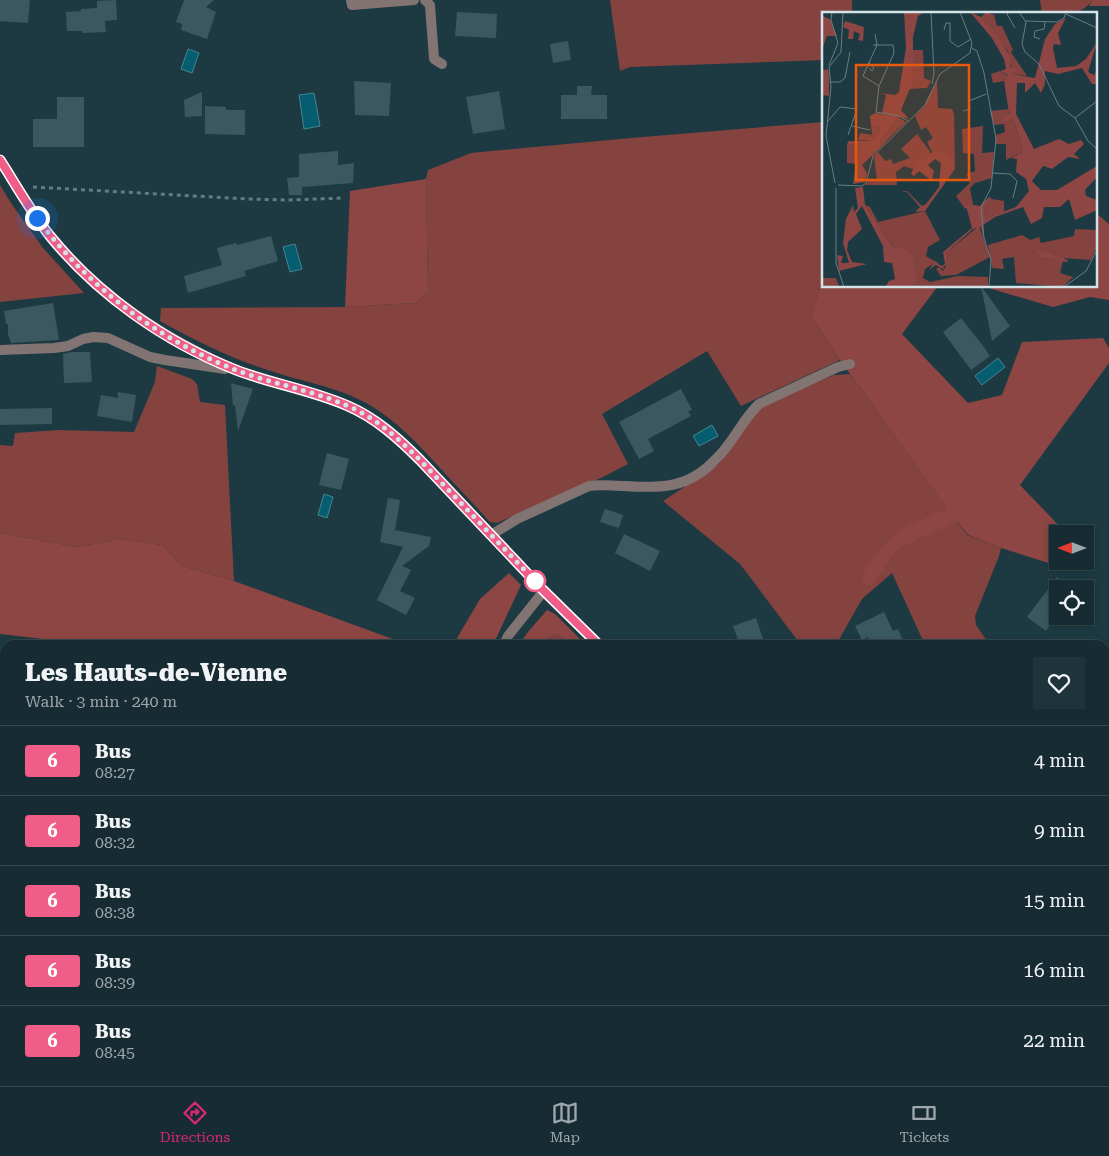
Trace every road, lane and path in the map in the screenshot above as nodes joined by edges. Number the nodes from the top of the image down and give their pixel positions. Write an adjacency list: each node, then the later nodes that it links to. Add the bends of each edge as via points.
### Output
1 (351, 0): 2 (street, via 352,6)
2 (414, 0)
3 (425, 0): 4 (street, via 430,5 434,59)
4 (442, 64)
5 (0, 160): 6 (street)
6 (17, 186): 7 (path, via 248,199); 10 (street, via 51,237 113,299 172,339)
7 (343, 198)
8 (0, 350): 10 (street, via 54,348 83,339 108,338 150,357)
9 (850, 364): 11 (street, via 759,404 716,460 683,482 653,487 589,486)
10 (236, 370): 11 (street, via 324,397 367,416 403,442)
11 (491, 535): 12 (street)
12 (543, 590): 13 (street); 14 (street)
13 (506, 640)
14 (594, 640)

